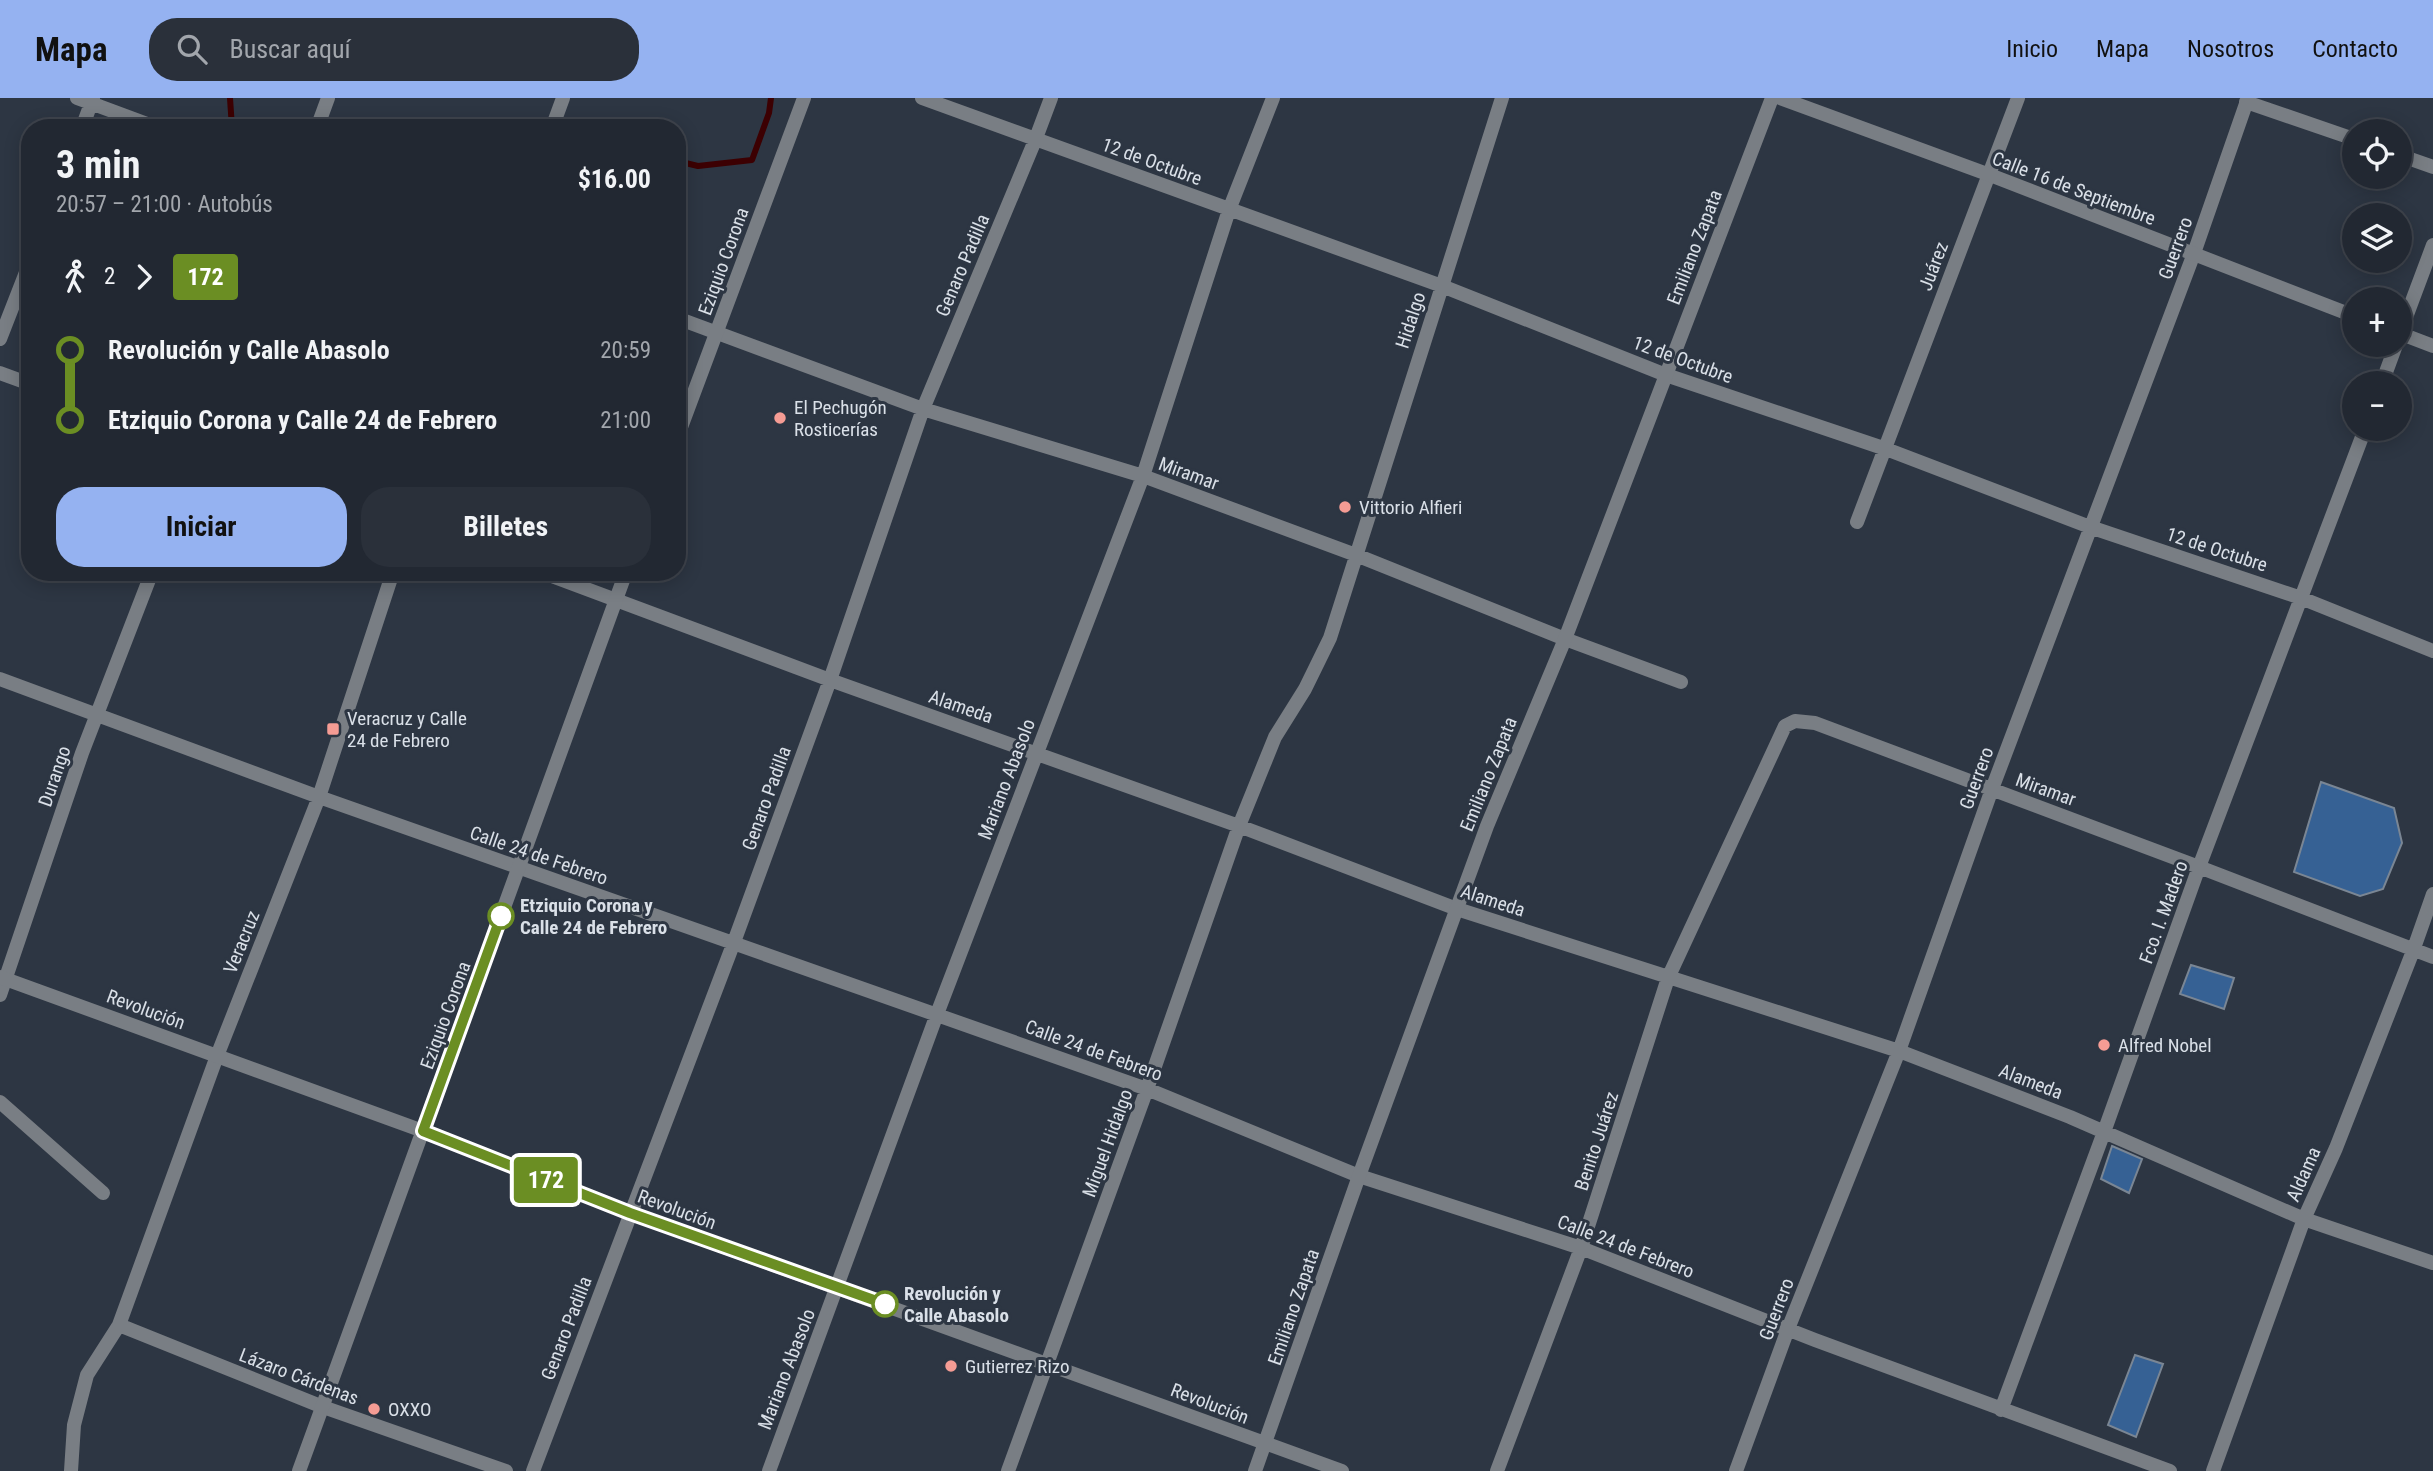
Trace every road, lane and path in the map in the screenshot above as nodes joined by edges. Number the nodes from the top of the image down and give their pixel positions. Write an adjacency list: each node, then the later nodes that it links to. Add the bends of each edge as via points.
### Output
1 (328, 98): 15 (street)
2 (563, 98): 16 (street)
3 (804, 98): 30 (street, Eziquio Corona)
4 (922, 98): 18 (street, 12 de Octubre)
5 (1051, 98): 18 (street, Genaro Padilla)
6 (1273, 98): 22 (street, Mariano Abasolo)
7 (1502, 98): 26 (street, Hidalgo)
8 (1772, 98): 35 (street, Emiliano Zapata)
9 (1780, 98): 21 (street, Calle 16 de Septiembre)
10 (2018, 98): 21 (street, Juárez)
11 (87, 100): 13 (street); 14 (street)
12 (2247, 100): 17 (street); 24 (street, Guerrero)
13 (84, 119)
14 (135, 119)
15 (320, 119)
16 (555, 119)
17 (2342, 135)
18 (1036, 138): 22 (street, 12 de Octubre); 37 (street, Genaro Padilla)
19 (2412, 160): 20 (street)
20 (2433, 167)
21 (1990, 175): 24 (street, Calle 16 de Septiembre); 40 (street, Juárez)
22 (1229, 210): 26 (street, 12 de Octubre); 41 (street, Mariano Abasolo)
23 (2433, 246): 27 (street)
24 (2193, 256): 28 (street, Calle 16 de Septiembre); 43 (street, Guerrero)
25 (21, 285): 32 (street)
26 (1441, 286): 35 (street, 12 de Octubre); 44 (street, Hidalgo)
27 (2412, 302)
28 (2342, 312)
29 (686, 321): 30 (street, Miramar)
30 (717, 333): 37 (street, Miramar); 38 (street, Eziquio Corona)
31 (2412, 338): 33 (street)
32 (0, 339)
33 (2433, 345)
34 (0, 373): 36 (street)
35 (1666, 375): 40 (street, 12 de Octubre); 51 (street, Emiliano Zapata)
36 (21, 381)
37 (923, 409): 41 (street, Miramar); 54 (street, Genaro Padilla)
38 (686, 414)
39 (2360, 441): 49 (street, Fco. I. Madero)
40 (1886, 449): 42 (street, Juárez); 43 (street, 12 de Octubre)
41 (1143, 476): 44 (street, Miramar); 57 (street, Mariano Abasolo)
42 (1857, 522)
43 (2090, 527): 49 (street, 12 de Octubre); 58 (street, Guerrero)
44 (1356, 555): 51 (street, Miramar); 60 (street, Hidalgo, via 1330,638 1275,737)
45 (148, 581): 56 (street, Durango)
46 (390, 581): 59 (street, Veracruz)
47 (565, 581): 50 (street, Alameda)
48 (623, 581): 50 (street, Eziquio Corona)
49 (2301, 598): 52 (street, 12 de Octubre); 61 (street, Fco. I. Madero)
50 (616, 600): 54 (street, Alameda); 62 (street, Eziquio Corona)
51 (1565, 639): 55 (street, Miramar); 64 (street, Emiliano Zapata)
52 (2433, 651)
53 (0, 678): 56 (street, Calle 24 de Febrero)
54 (830, 680): 57 (street, Alameda); 65 (street, Genaro Padilla)
55 (1681, 682)
56 (97, 713): 59 (street, Calle 24 de Febrero); 68 (street, Durango)
57 (1036, 752): 60 (street, Alameda); 71 (street, Mariano Abasolo)
58 (1992, 789): 61 (street, Miramar); 69 (street, Miramar, via 1815,723 1795,721 1785,726); 72 (street, Guerrero)
59 (319, 797): 62 (street, Calle 24 de Febrero); 73 (street, Veracruz)
60 (1239, 826): 64 (street, Alameda); 74 (street, Miguel Hidalgo)
61 (2199, 867): 66 (street, Miramar); 77 (street, Fco. I. Madero)
62 (519, 868): 65 (street, Calle 24 de Febrero); 76 (street, Eziquio Corona)
63 (2433, 894): 66 (street, Aldama)
64 (1457, 909): 69 (street, Alameda); 78 (street, Emiliano Zapata)
65 (734, 942): 71 (street, Calle 24 de Febrero); 80 (street, Genaro Padilla)
66 (2413, 951): 67 (street, Miramar); 81 (street, Aldama)
67 (2433, 957)
68 (3, 978): 70 (street, Durango); 73 (street, Revolución)
69 (1668, 978): 72 (street, Alameda); 82 (street, Benito Juárez)
70 (0, 995)
71 (937, 1014): 74 (street, Calle 24 de Febrero); 84 (street, Mariano Abasolo)
72 (1899, 1051): 77 (street, Alameda); 86 (street, Guerrero)
73 (216, 1056): 76 (street, Revolución); 85 (street, Veracruz)
74 (1147, 1089): 78 (street, Calle 24 de Febrero); 87 (street, Miguel Hidalgo)
75 (0, 1102): 79 (street)
76 (423, 1131): 80 (street, Revolución); 88 (street, Eziquio Corona)
77 (2104, 1132): 81 (street, Alameda); 89 (street, Fco. I. Madero)
78 (1359, 1176): 82 (street, Calle 24 de Febrero); 90 (street, Emiliano Zapata)
79 (103, 1193)
80 (630, 1213): 84 (street, Revolución); 94 (street, Genaro Padilla)
81 (2304, 1219): 83 (street, Alameda); 102 (street, Aldama)
82 (1581, 1248): 86 (street, Calle 24 de Febrero); 99 (street, Benito Juárez)
83 (2433, 1263)
84 (838, 1287): 87 (street, Revolución); 95 (street, Mariano Abasolo)
85 (119, 1325): 88 (street, Lázaro Cárdenas); 91 (street, Veracruz, via 87,1375 75,1425)
86 (1788, 1329): 89 (street, Calle 24 de Febrero); 100 (street, Guerrero)
87 (1047, 1362): 90 (street, Revolución); 96 (street, Miguel Hidalgo)
88 (323, 1407): 92 (street, Eziquio Corona); 93 (street, Lázaro Cárdenas)
89 (2001, 1410): 101 (street, Calle 24 de Febrero)
90 (1265, 1444): 97 (street, Emiliano Zapata); 98 (street, Revolución)
91 (71, 1471)
92 (299, 1471)
93 (506, 1471)
94 (533, 1471)
95 (769, 1471)
96 (1008, 1471)
97 (1255, 1471)
98 (1342, 1471)
99 (1497, 1471)
100 (1736, 1471)
101 (2169, 1471)
102 (2213, 1471)

